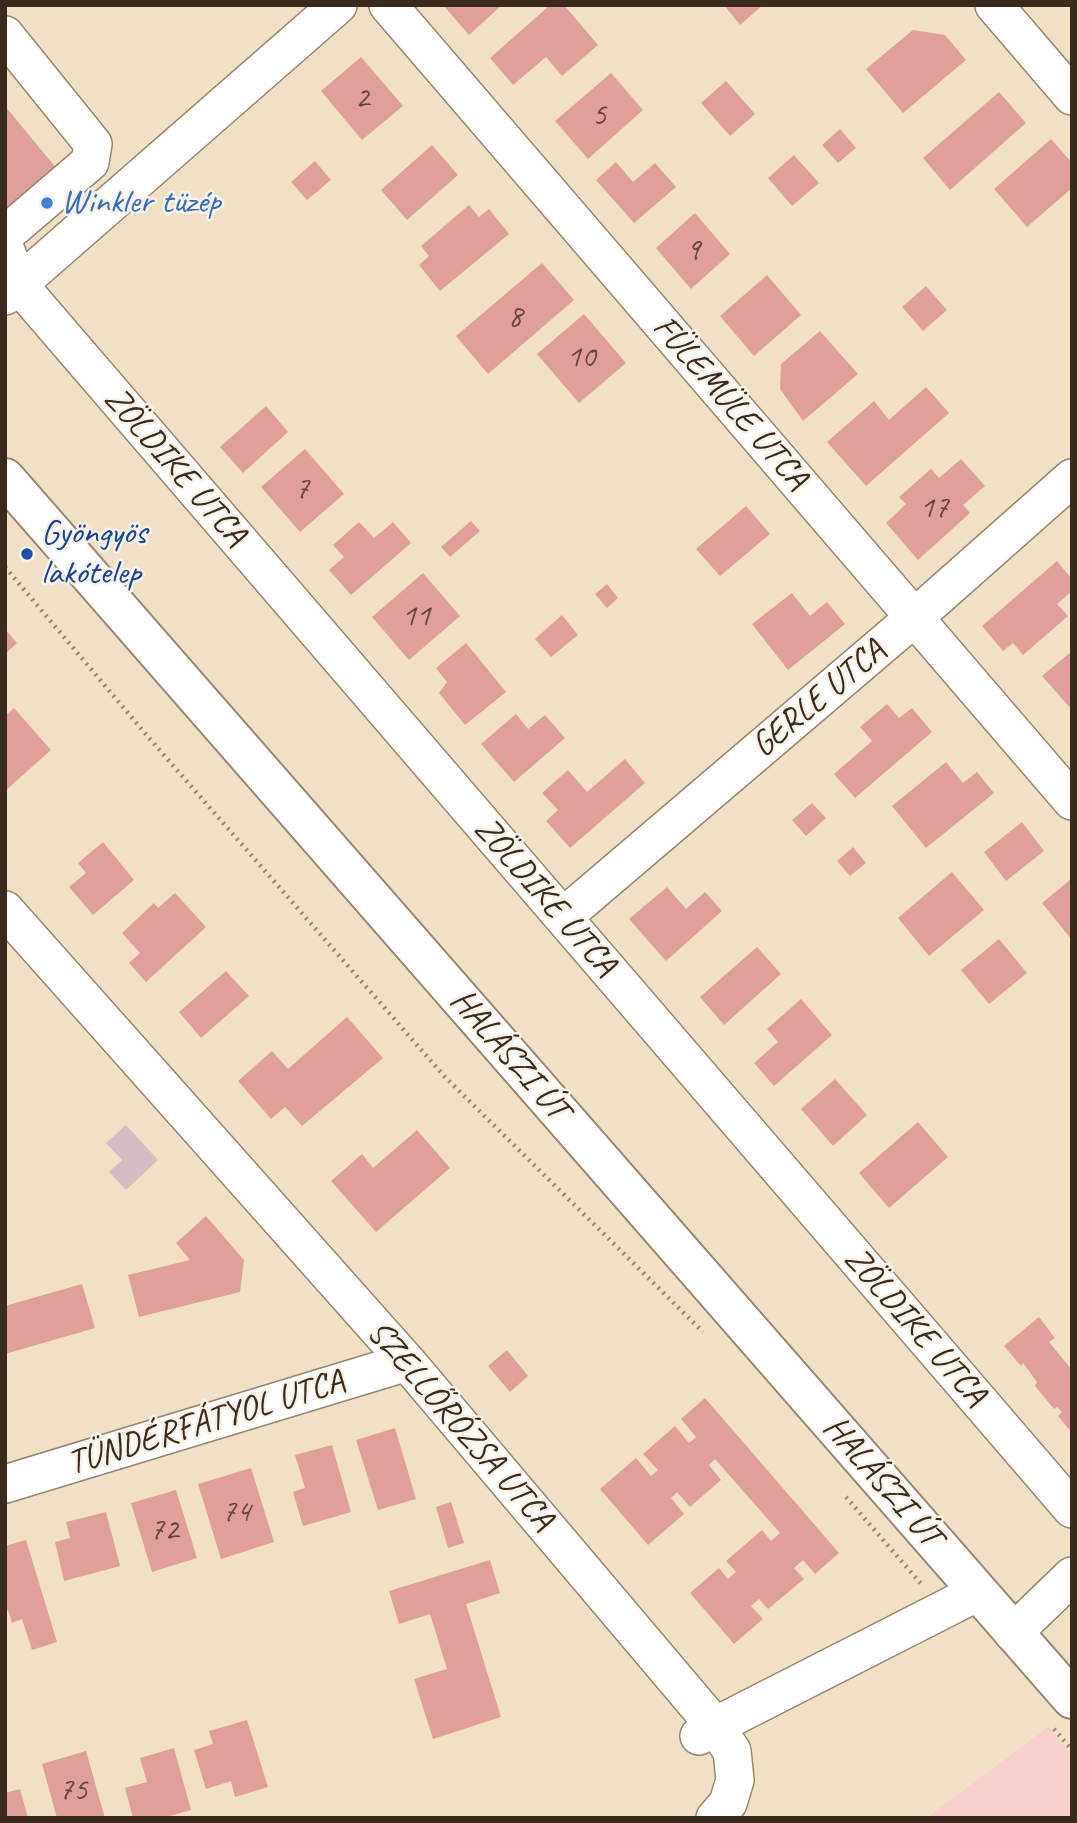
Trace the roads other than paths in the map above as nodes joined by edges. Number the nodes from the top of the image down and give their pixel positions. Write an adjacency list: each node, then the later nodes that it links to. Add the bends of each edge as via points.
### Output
1 (338, 5): 8 (street)
2 (388, 5): 11 (street, FÜLEMÜLE UTCA)
3 (994, 5): 5 (street)
4 (5, 35): 6 (street, via 93,144 90,162)
5 (1072, 96)
6 (5, 230)
7 (5, 248): 8 (street, ZÖLDIKE UTCA)
8 (12, 291): 14 (street, ZÖLDIKE UTCA)
9 (5, 478): 19 (main road, HALÁSZI ÚT)
10 (1072, 478): 11 (street, GERLE UTCA)
11 (915, 618): 12 (street, FÜLEMÜLE UTCA); 14 (street, GERLE UTCA)
12 (1072, 801)
13 (5, 910): 15 (street, SZELLŐRÓZSA UTCA)
14 (563, 917): 17 (street, ZÖLDIKE UTCA)
15 (407, 1362): 16 (street, TÜNDÉRFÁTYOL UTCA); 22 (street, SZELLŐRÓZSA UTCA)
16 (5, 1484)
17 (1072, 1509)
18 (1072, 1576): 20 (street)
19 (978, 1592): 20 (main road, HALÁSZI ÚT); 22 (street)
20 (1013, 1633): 21 (main road, HALÁSZI ÚT)
21 (1059, 1710)
22 (707, 1731): 23 (street, SZELLŐRÓZSA UTCA, via 732,1751 735,1780 728,1803)
23 (715, 1818)

